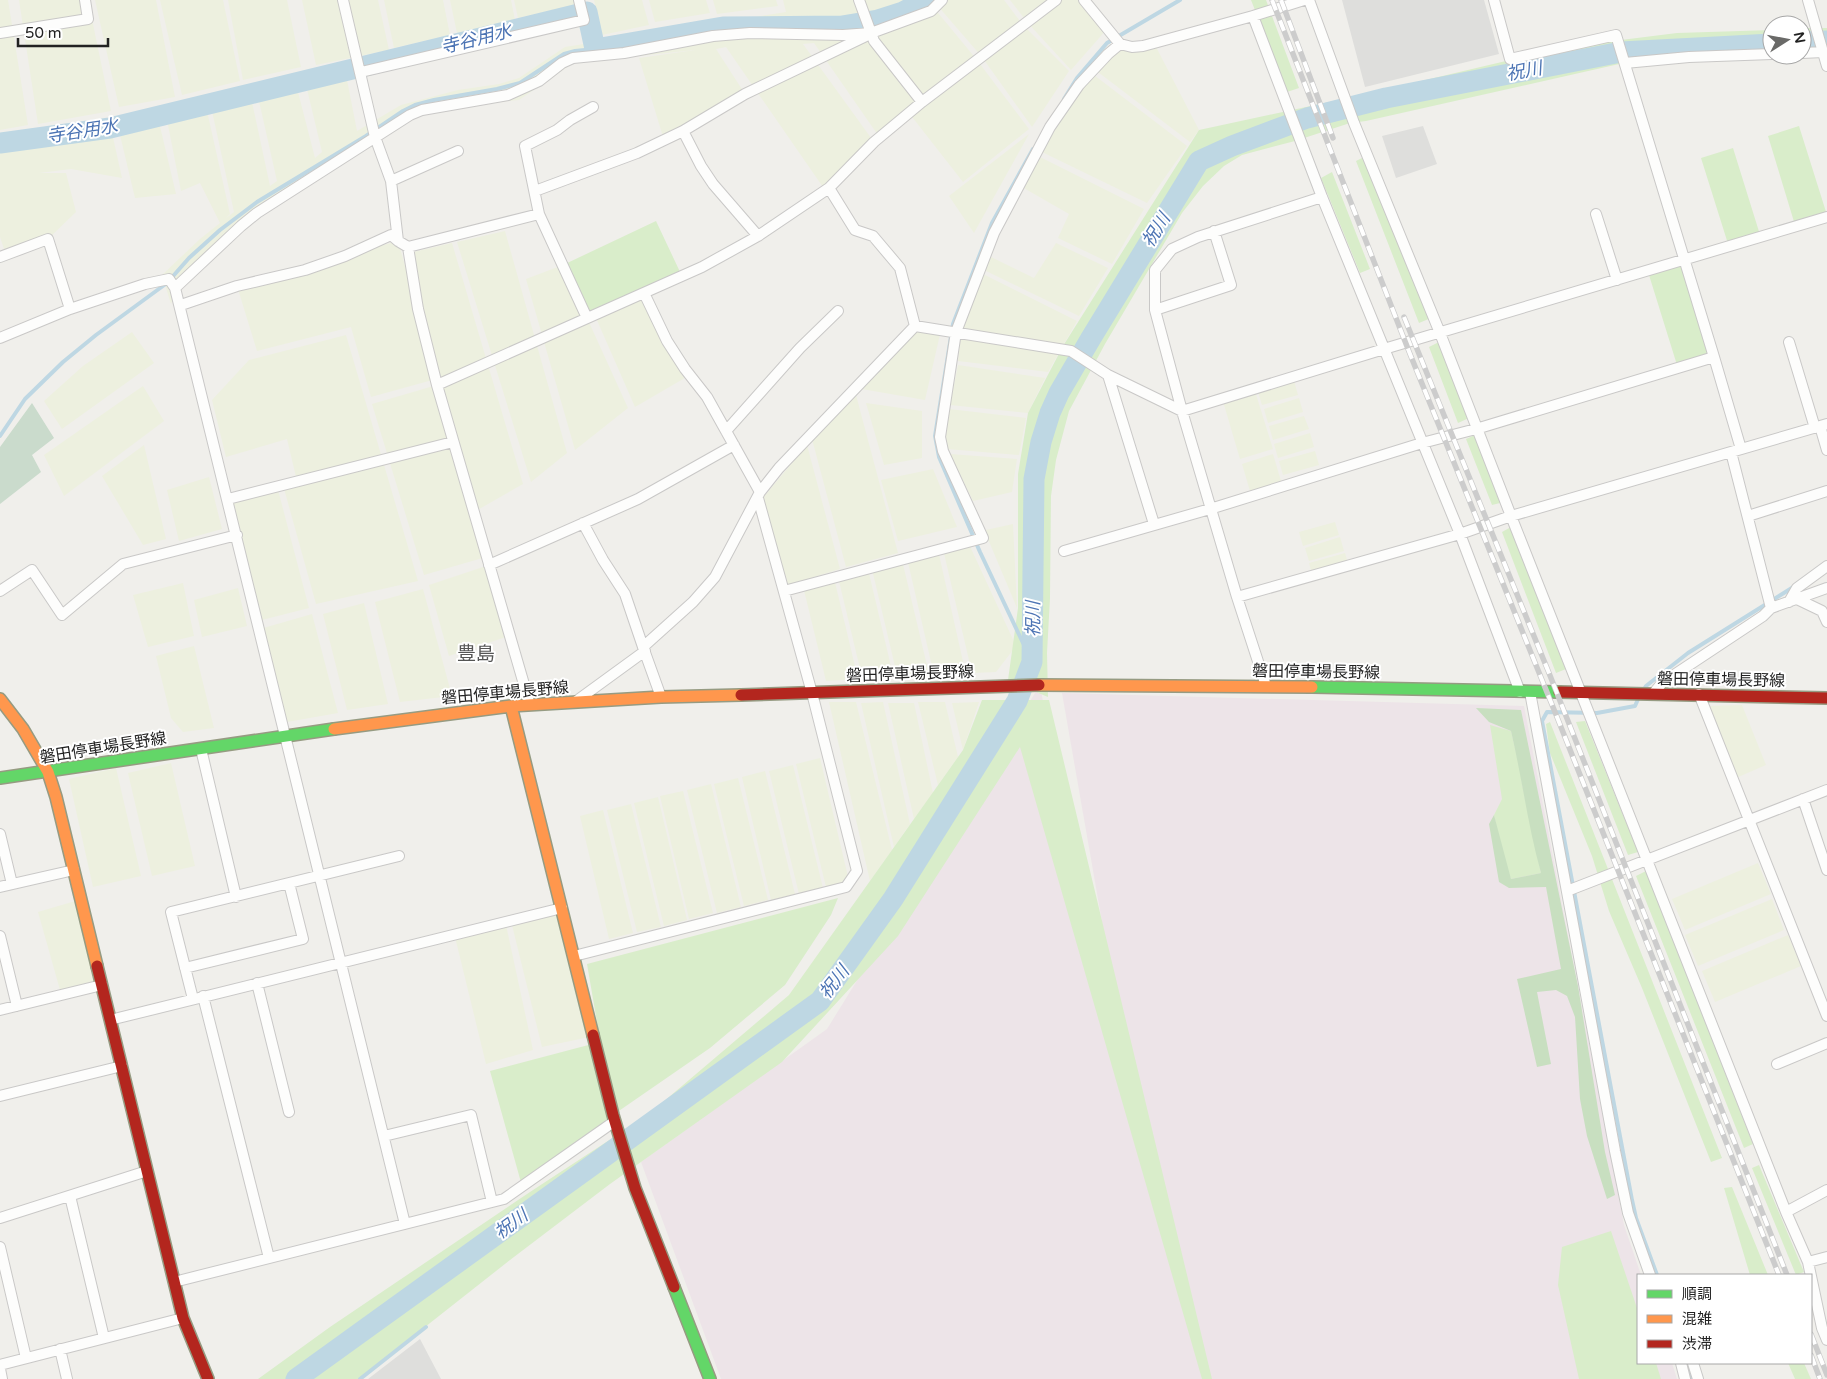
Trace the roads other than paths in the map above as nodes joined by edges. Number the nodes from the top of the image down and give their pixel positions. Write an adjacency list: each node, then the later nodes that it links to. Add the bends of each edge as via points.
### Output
1 (85, 0): 13 (street, via 88,19)
2 (343, 0): 21 (street)
3 (579, 0): 21 (street, via 584,20)
4 (859, 0): 14 (street)
5 (942, 0): 14 (street, via 930,11)
6 (1056, 0): 22 (street)
7 (1084, 0): 15 (street)
8 (1304, 0): 12 (street)
9 (1309, 0): 50 (street, via 1354,123)
10 (1494, 0): 19 (street, via 1510,59 1616,35)
11 (1808, 0): 16 (street)
12 (1253, 16): 15 (street, via 1142,46); 30 (street)
13 (0, 32)
14 (871, 33): 22 (street); 24 (street, via 745,94); 25 (street, via 713,36 624,53 573,58 540,81 508,95 422,110 410,114)
15 (1120, 44): 49 (street, via 1079,85 1050,128 994,233)
16 (1823, 52): 17 (street); 20 (street)
17 (1812, 53)
18 (1762, 54): 19 (street)
19 (1625, 63): 39 (street)
20 (1827, 66)
21 (360, 72): 25 (street)
22 (922, 102): 28 (street, via 874,142)
23 (593, 107): 29 (street, via 525,146)
24 (683, 130): 29 (street, via 638,152); 35 (street, via 713,184)
25 (375, 137): 27 (street); 41 (street, via 257,213)
26 (458, 151): 27 (street)
27 (390, 182): 36 (street)
28 (829, 188): 35 (street); 48 (street, via 855,230 873,236 900,268)
29 (535, 191): 31 (street)
30 (1322, 197): 34 (street); 53 (street)
31 (539, 214): 37 (street); 47 (street)
32 (1596, 214): 40 (street)
33 (1827, 217): 39 (street)
34 (1214, 232): 46 (street, via 1172,249 1155,270); 46 (street, via 1230,285)
35 (758, 236): 42 (street, via 702,267)
36 (398, 241): 37 (street); 43 (street, via 391,235 306,270 237,286)
37 (408, 247): 56 (street, via 418,309)
38 (0, 257): 44 (street, via 48,239)
39 (1684, 260): 40 (street); 54 (street)
40 (1617, 280): 50 (street)
41 (175, 288): 43 (street); 44 (street, via 169,279 164,279)
42 (644, 293): 47 (street); 60 (street, via 667,341 707,396)
43 (181, 305): 68 (street)
44 (70, 309): 51 (street)
45 (838, 310): 60 (street)
46 (1156, 310): 57 (street)
47 (588, 318): 56 (street)
48 (915, 326): 49 (street); 67 (street, via 779,468)
49 (956, 332): 55 (street, via 1071,351); 81 (street, via 940,437 984,538)
50 (1440, 333): 53 (street); 59 (street)
51 (0, 338)
52 (1790, 342): 58 (street)
53 (1384, 349): 57 (street); 62 (street)
54 (1714, 357): 59 (street); 64 (street)
55 (1108, 375): 57 (street); 73 (street)
56 (437, 385): 61 (street)
57 (1182, 411): 69 (street)
58 (1820, 426): 64 (street); 65 (street)
59 (1476, 428): 62 (street); 70 (street)
60 (726, 431): 63 (street)
61 (453, 442): 68 (street); 77 (street)
62 (1422, 443): 69 (street); 74 (street)
63 (734, 444): 67 (street); 72 (street, via 638,499)
64 (1736, 450): 70 (street); 71 (street)
65 (1827, 450)
66 (1827, 491): 71 (street)
67 (759, 495): 81 (street); 87 (street, via 715,577)
68 (228, 499): 75 (street)
69 (1210, 509): 73 (street); 82 (street)
70 (1510, 516): 74 (street); 91 (street)
71 (1748, 516): 84 (street)
72 (583, 523): 77 (street); 87 (street, via 625,594)
73 (1154, 524): 76 (street)
74 (1460, 534): 82 (street); 90 (street)
75 (237, 535): 80 (street, via 123,564 62,615 32,570); 100 (street)
76 (1064, 551)
77 (489, 565): 98 (street)
78 (1827, 566): 83 (street, via 1797,588)
79 (1827, 588): 83 (street)
80 (0, 590)
81 (784, 591): 89 (street)
82 (1237, 597): 88 (street)
83 (1793, 600): 84 (street); 85 (street)
84 (1771, 608): 92 (street, via 1662,683)
85 (1824, 611): 86 (street)
86 (1827, 622)
87 (644, 649): 94 (street); 97 (street)
88 (1266, 686): 89 (main road, 磐田停車場長野線, via 1040,685); 90 (main road, 磐田停車場長野線)
89 (812, 692): 94 (main road, 磐田停車場長野線); 120 (street, via 857,871 846,887)
90 (1525, 692): 91 (main road, 磐田停車場長野線); 116 (street)
91 (1580, 692): 92 (main road, 磐田停車場長野線); 109 (street)
92 (1653, 694): 93 (main road, 磐田停車場長野線)
93 (1699, 694): 95 (main road, 磐田停車場長野線); 106 (street)
94 (661, 698): 97 (main road, 磐田停車場長野線)
95 (1827, 698)
96 (0, 700): 102 (main road, via 23,729)
97 (574, 702): 98 (main road, 磐田停車場長野線)
98 (530, 705): 99 (main road, 磐田停車場長野線)
99 (511, 706): 100 (main road, 磐田停車場長野線, via 401,718); 118 (main road)
100 (286, 736): 101 (main road, 磐田停車場長野線); 112 (street)
101 (201, 749): 102 (main road, 磐田停車場長野線); 117 (street)
102 (48, 772): 103 (main road, 磐田停車場長野線); 110 (main road)
103 (0, 778)
104 (1827, 790): 105 (street)
105 (1803, 799): 106 (street); 111 (street)
106 (1748, 821): 109 (street); 128 (street)
107 (0, 834): 114 (street)
108 (399, 856): 112 (street)
109 (1648, 861): 116 (street); 141 (street)
110 (74, 870): 114 (street); 124 (main road)
111 (1827, 870)
112 (320, 875): 113 (street); 121 (street)
113 (289, 883): 117 (street); 122 (street, via 303,939)
114 (12, 884): 115 (street)
115 (0, 887)
116 (1567, 891): 148 (street, via 1628,1213)
117 (236, 897): 122 (street, via 171,912)
118 (562, 908): 120 (main road); 121 (street)
119 (0, 936): 126 (street)
120 (574, 956): 135 (main road)
121 (341, 962): 123 (street); 136 (street)
122 (185, 968): 125 (street)
123 (258, 983): 125 (street); 134 (street)
124 (102, 985): 126 (street); 129 (main road)
125 (198, 998): 129 (street); 146 (street)
126 (18, 1006): 127 (street)
127 (0, 1010)
128 (1827, 1016)
129 (110, 1020): 132 (main road)
130 (1827, 1043): 131 (street)
131 (1777, 1064)
132 (122, 1066): 133 (street); 137 (main road)
133 (0, 1096)
134 (289, 1112)
135 (615, 1123): 140 (street, via 504,1199); 164 (main road, via 627,1165)
136 (384, 1136): 140 (street, via 471,1115); 143 (street)
137 (147, 1170): 139 (street); 150 (main road)
138 (1827, 1190): 141 (street)
139 (70, 1196): 142 (street); 153 (street)
140 (492, 1202): 143 (street)
141 (1786, 1212): 147 (street)
142 (0, 1218)
143 (405, 1224): 146 (street)
144 (0, 1247): 156 (street)
145 (1827, 1257): 147 (street)
146 (269, 1258): 150 (street)
147 (1808, 1262): 149 (street)
148 (1650, 1274)
149 (1810, 1274)
150 (174, 1282): 152 (main road)
151 (1812, 1286): 154 (street)
152 (183, 1318): 153 (street); 163 (main road)
153 (104, 1338): 155 (street)
154 (1827, 1340)
155 (60, 1349): 156 (street); 162 (street)
156 (26, 1358): 157 (street)
157 (0, 1364)
158 (1681, 1364): 165 (street)
159 (1693, 1364): 166 (street)
160 (0, 1369): 161 (street)
161 (2, 1379)
162 (68, 1379)
163 (208, 1379)
164 (710, 1379)
165 (1686, 1379)
166 (1698, 1379)

